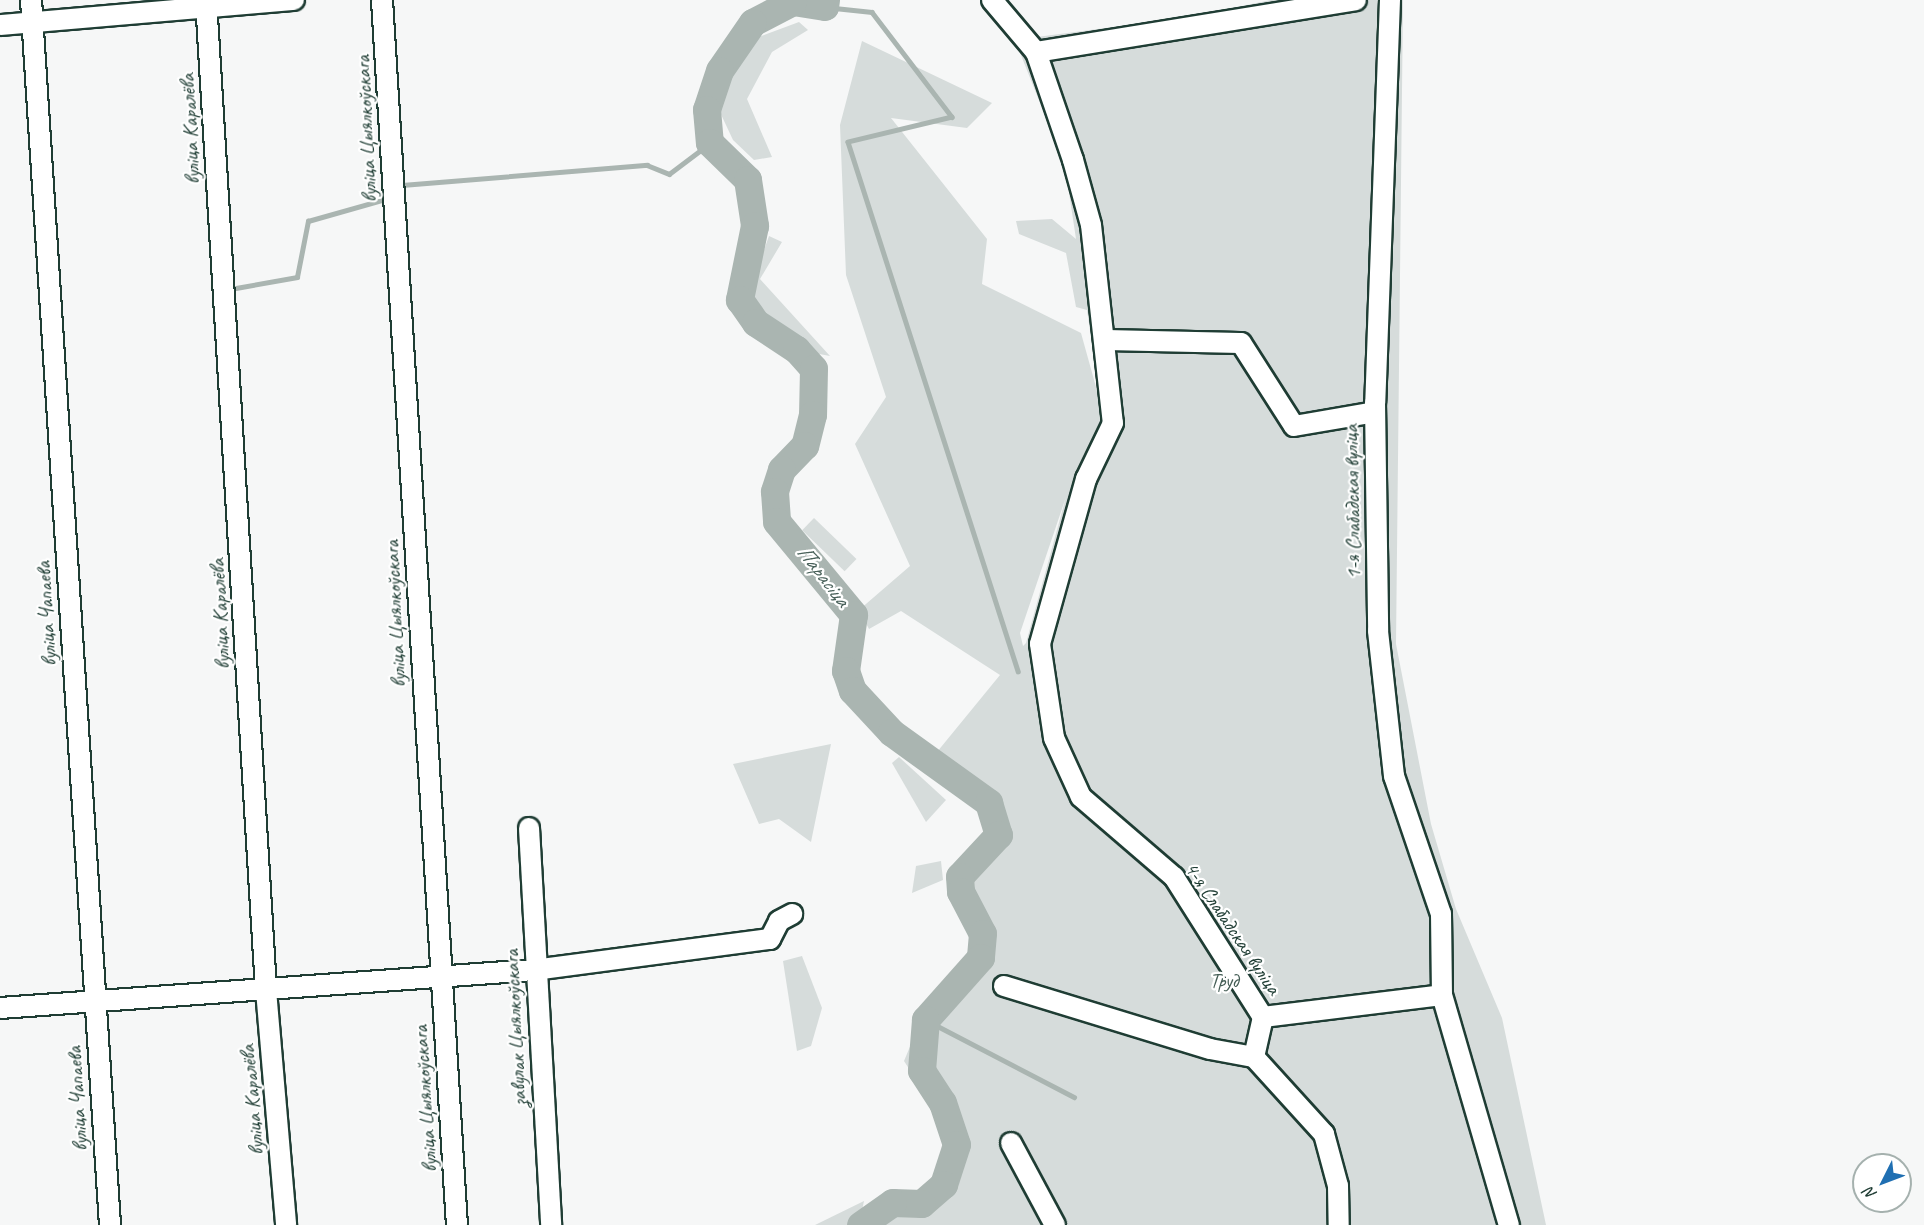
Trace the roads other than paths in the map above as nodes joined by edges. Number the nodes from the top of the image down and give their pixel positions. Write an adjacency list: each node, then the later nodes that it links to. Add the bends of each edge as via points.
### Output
1 (31, 0): 8 (street, вуліца Чапаева)
2 (294, 0): 7 (street)
3 (382, 0): 16 (street, вуліца Цыялкоўскага)
4 (992, 0): 10 (street)
5 (1356, 0): 10 (street)
6 (1390, 0): 12 (street, 1-я Слабадская вуліца)
7 (206, 2): 8 (street); 18 (street, вуліца Каралёва)
8 (33, 23): 9 (street); 20 (street, вуліца Чапаева)
9 (0, 25)
10 (1036, 52): 11 (street, 4-я Слабадская вуліца, via 1091,225)
11 (1105, 340): 12 (street, via 1241,343 1294,426); 22 (street, 4-я Слабадская вуліца, via 1113,423 1086,479 1040,644 1054,738 1081,797 1174,877)
12 (1375, 412): 19 (street, 1-я Слабадская вуліца, via 1378,631 1392,765 1441,914)
13 (529, 828): 15 (street, завулак Цыялкоўскага)
14 (792, 914): 15 (street, via 779,921 770,939)
15 (534, 970): 16 (street); 28 (street, завулак Цыялкоўскага)
16 (441, 979): 18 (street); 27 (street, вуліца Цыялкоўскага)
17 (1004, 986): 23 (street, via 1210,1049)
18 (266, 990): 20 (street); 26 (street, вуліца Каралёва)
19 (1442, 995): 22 (street); 31 (street, 1-я Слабадская вуліца)
20 (95, 1002): 21 (street); 25 (street, вуліца Чапаева)
21 (0, 1008)
22 (1263, 1017): 23 (street, 4-я Слабадская вуліца)
23 (1254, 1057): 30 (street, via 1324,1134 1338,1186)
24 (1011, 1143): 29 (street)
25 (110, 1225)
26 (286, 1225)
27 (457, 1225)
28 (551, 1225)
29 (1055, 1225)
30 (1339, 1225)
31 (1509, 1225)

